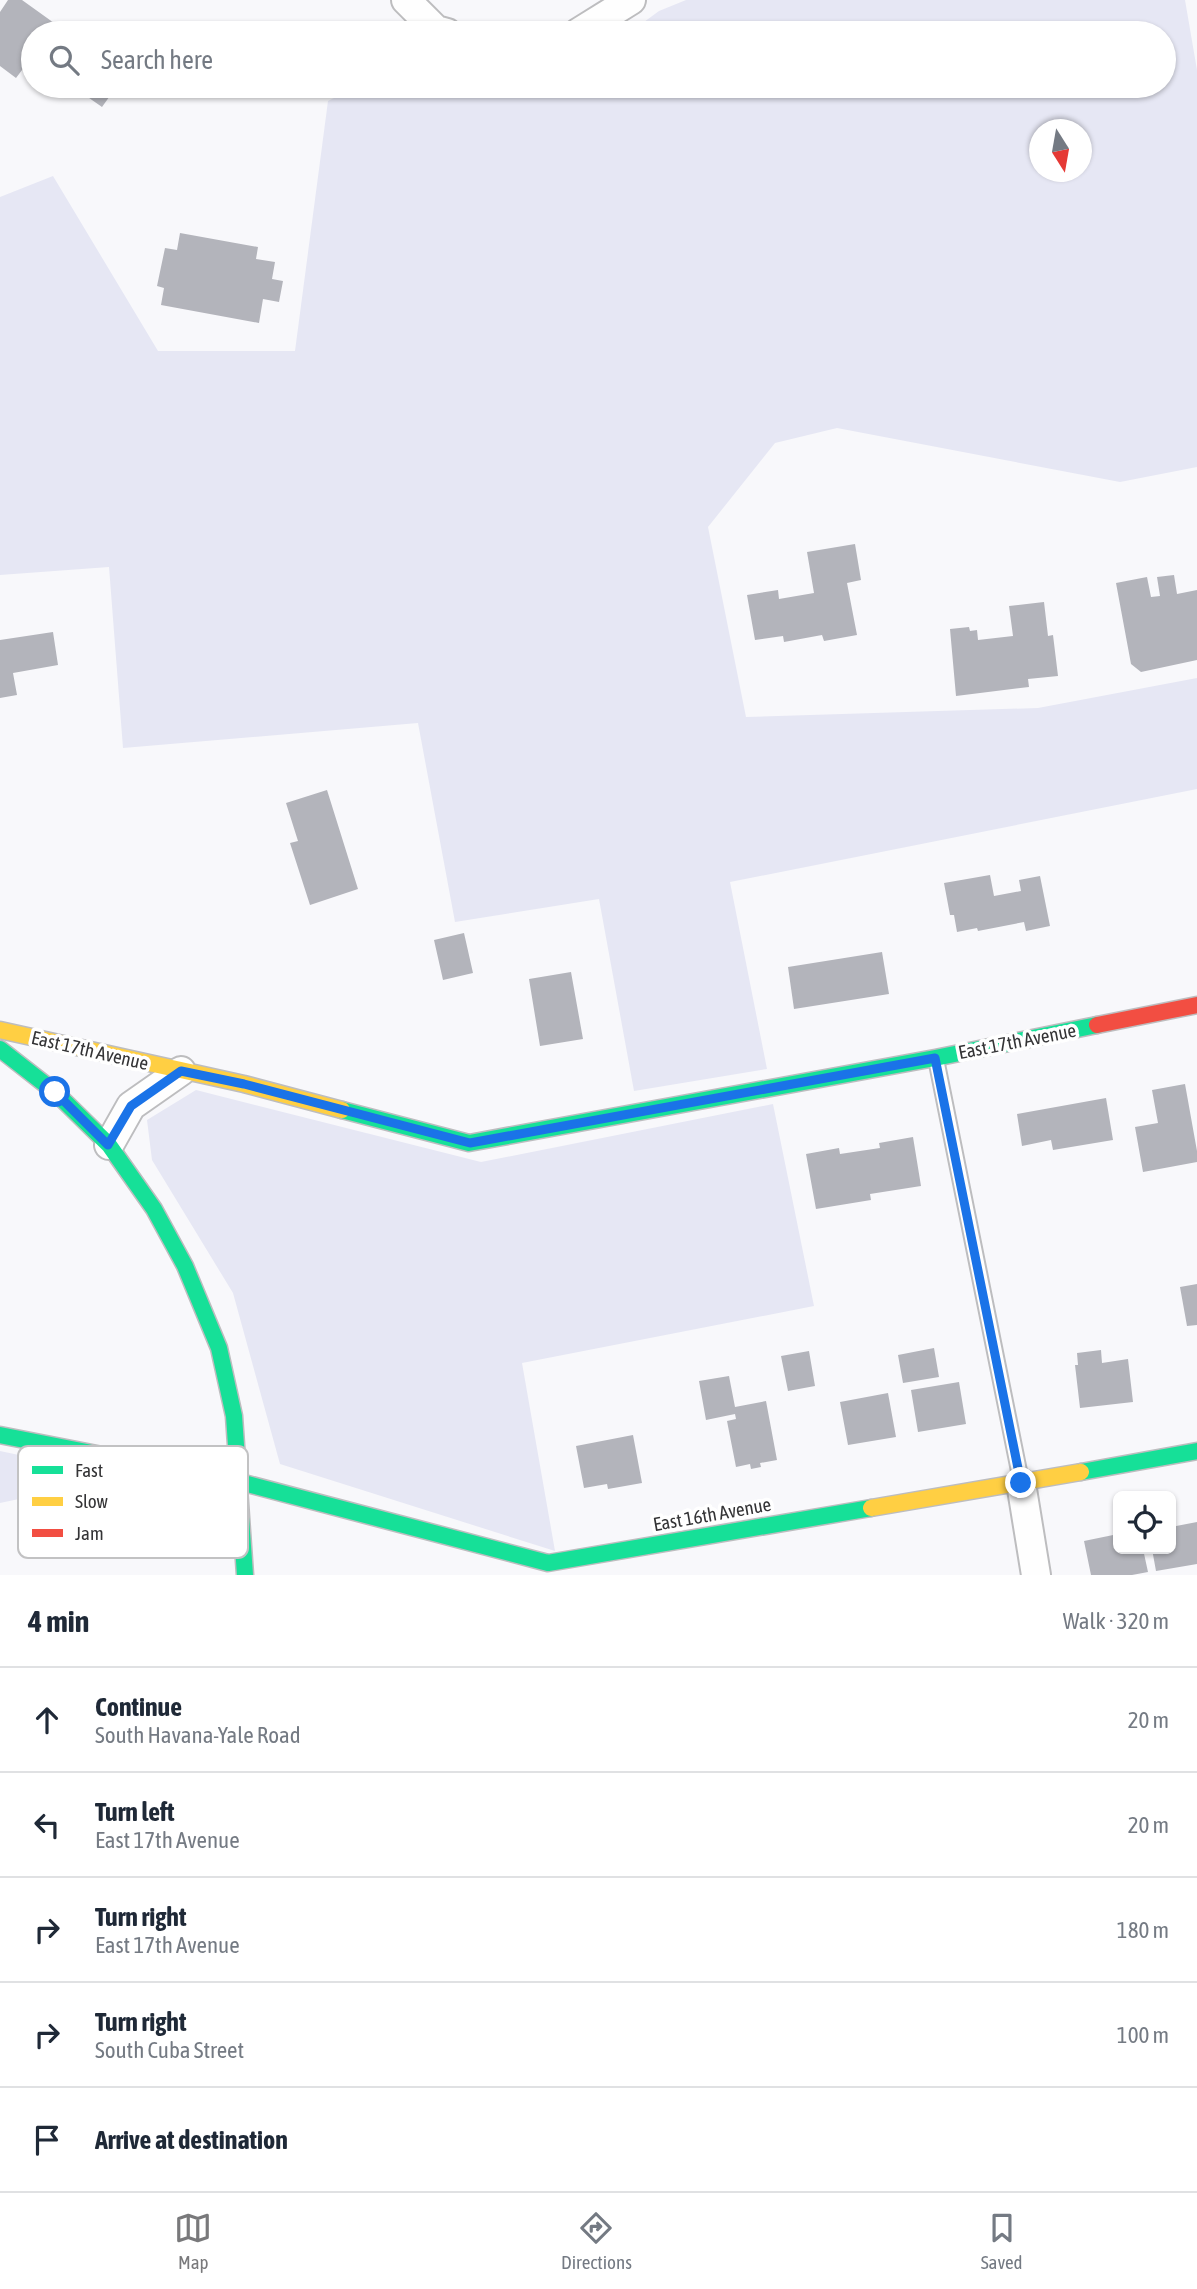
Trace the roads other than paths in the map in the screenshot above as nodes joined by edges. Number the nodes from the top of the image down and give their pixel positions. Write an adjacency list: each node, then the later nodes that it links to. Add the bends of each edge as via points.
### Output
1 (406, 0): 3 (street)
2 (631, 0): 4 (street)
3 (430, 21)
4 (597, 21)
5 (1197, 1005): 8 (street, East 17th Avenue)
6 (0, 1030): 9 (street, East 17th Avenue)
7 (0, 1049): 10 (street, via 55,1092)
8 (935, 1058): 9 (street, East 17th Avenue, via 470,1143); 15 (lane)
9 (181, 1071): 10 (street, East 17th Avenue, via 131,1106)
10 (108, 1145): 13 (street, via 154,1209 185,1266 219,1348)
11 (0, 1435): 12 (street, East 16th Avenue)
12 (56, 1446)
13 (237, 1446)
14 (1197, 1451): 15 (street, East 16th Avenue)
15 (1021, 1483): 17 (street, East 16th Avenue); 18 (street)
16 (248, 1484): 17 (street, East 16th Avenue)
17 (567, 1567)
18 (1036, 1575)

